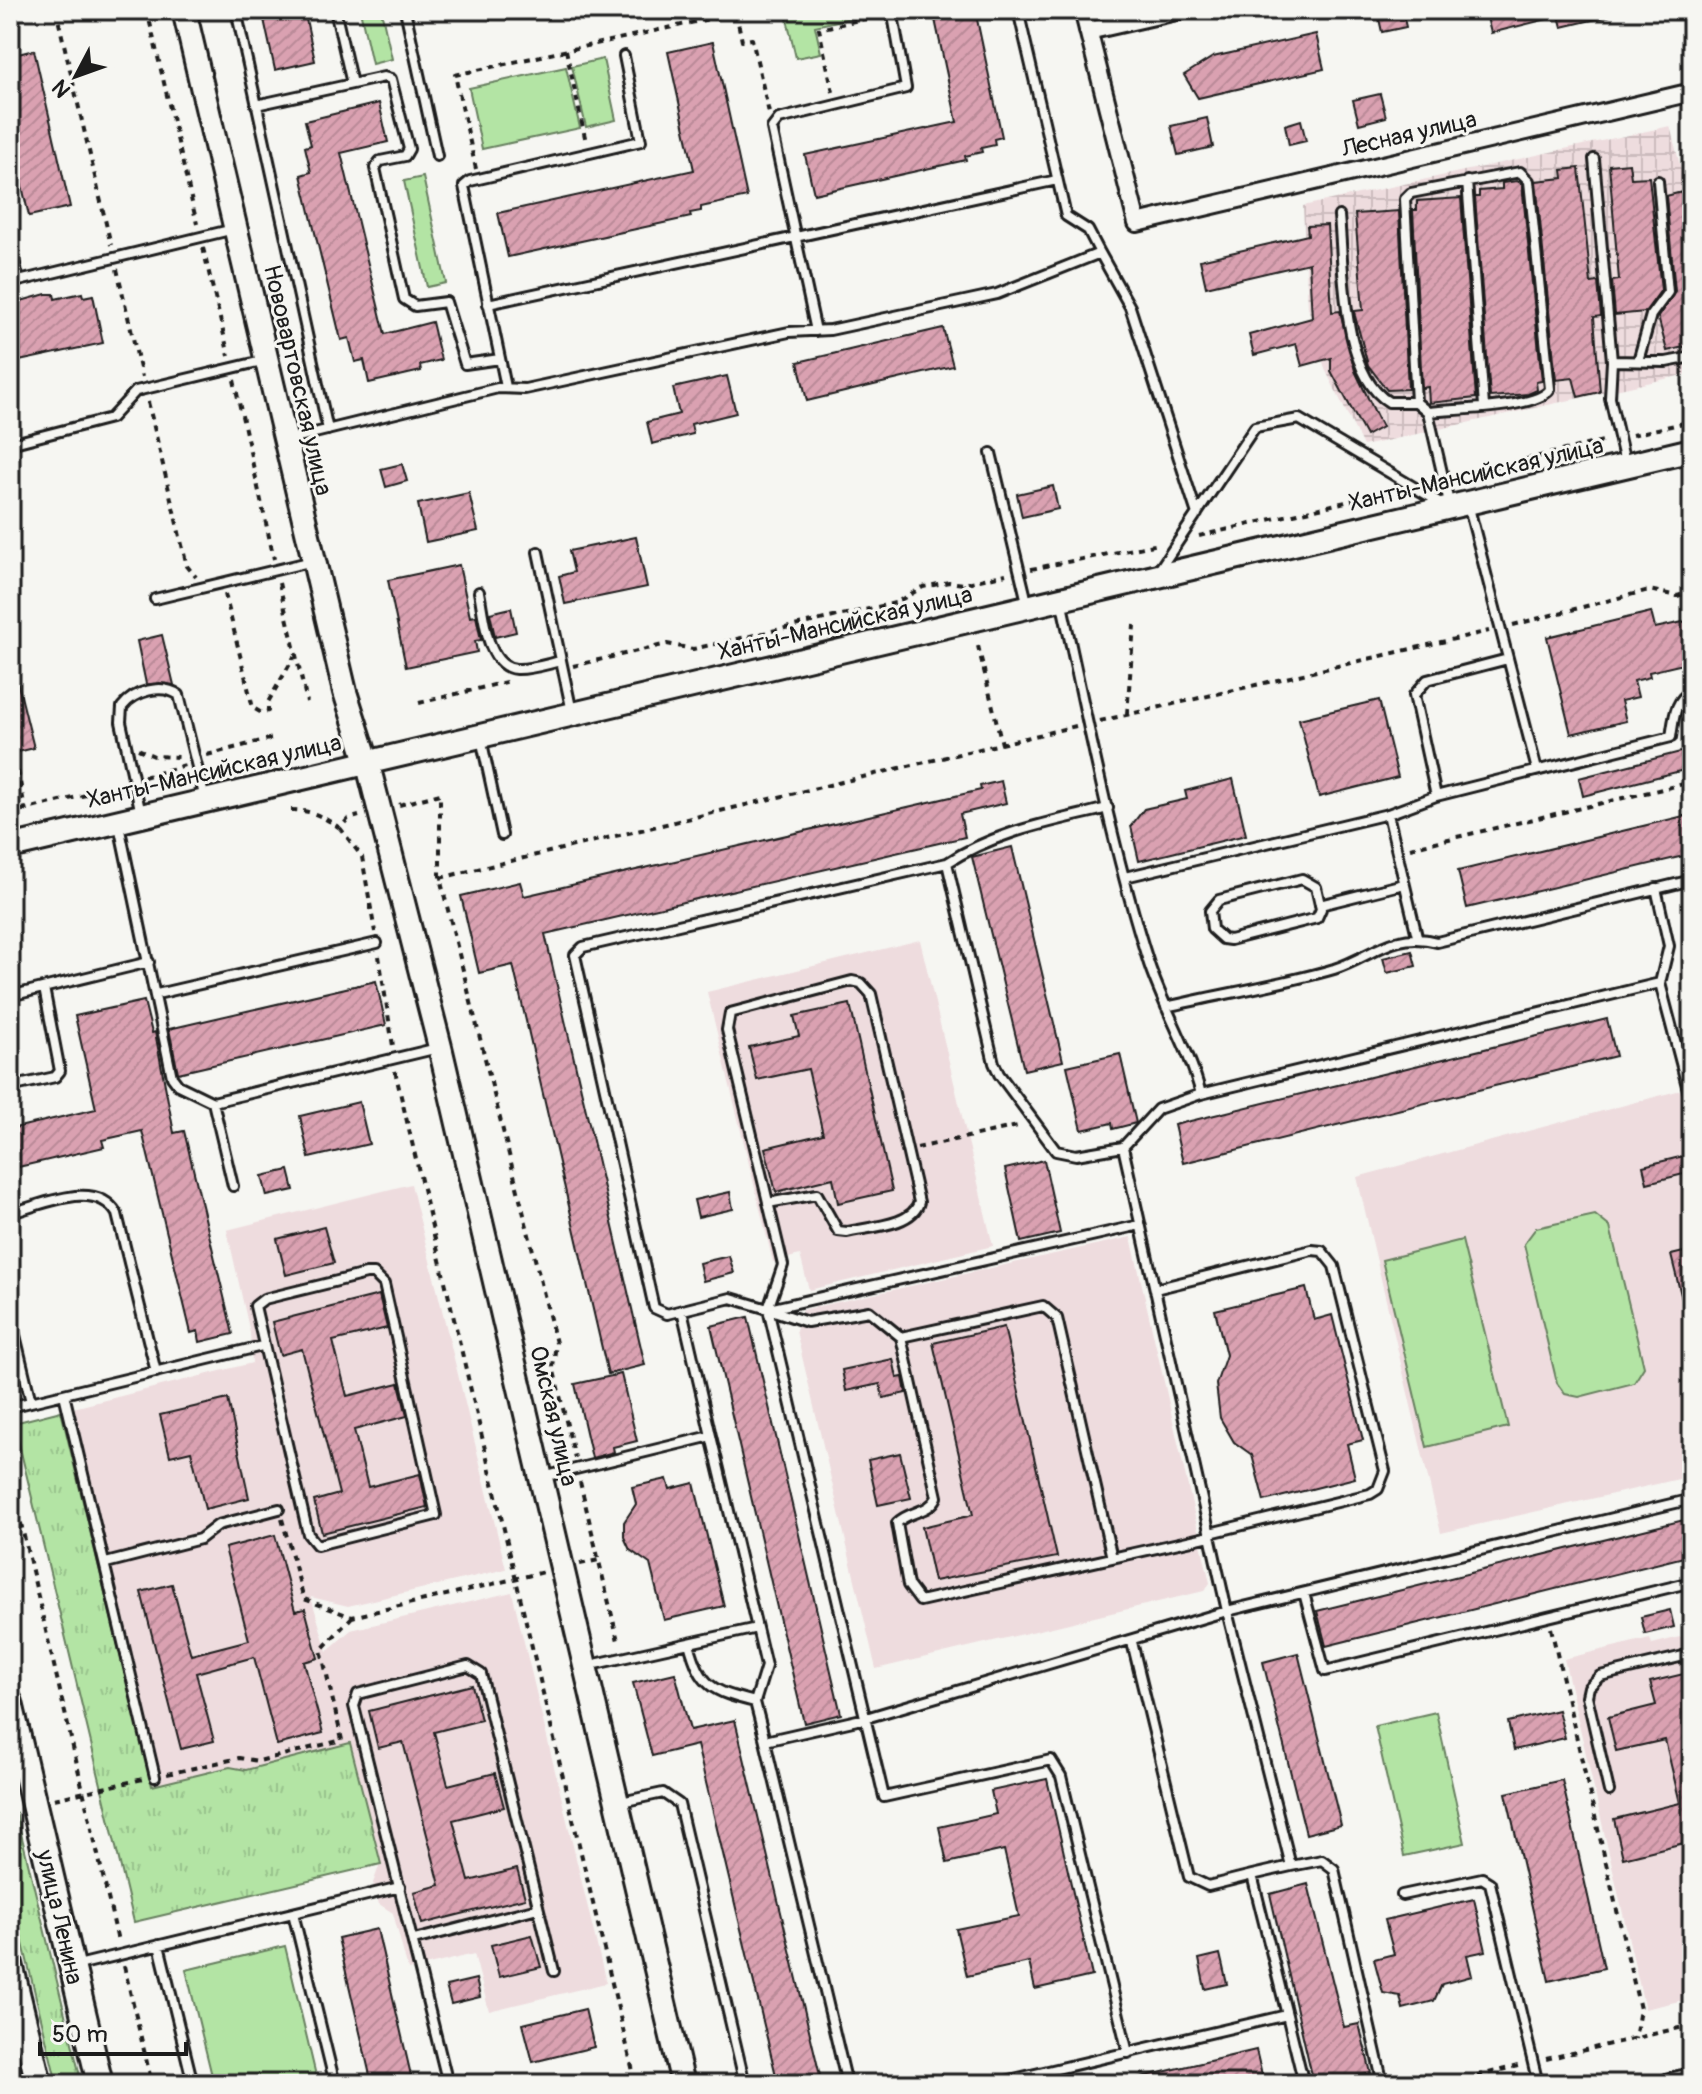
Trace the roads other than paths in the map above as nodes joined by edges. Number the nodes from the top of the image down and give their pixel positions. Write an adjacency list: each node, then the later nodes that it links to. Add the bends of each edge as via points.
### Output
1 (184, 10): 20 (main road, Нововартовская улица)
2 (236, 10): 13 (lane)
3 (335, 10): 11 (lane)
4 (405, 10): 14 (lane)
5 (892, 10): 21 (lane, via 906,88 774,122)
6 (1018, 10): 16 (lane)
7 (1083, 10): 9 (street)
8 (1181, 10): 9 (street)
9 (1088, 31): 12 (street, Лесная улица, via 1137,223)
10 (624, 56): 25 (lane, via 641,141 464,186)
11 (352, 84): 13 (lane); 28 (lane, via 384,77 395,83 409,149 405,156 380,161 375,168 404,299 415,306 446,302 465,364)
12 (1692, 92)
13 (256, 105): 36 (lane)
14 (437, 156)
15 (1594, 159): 30 (lane)
16 (1057, 180): 21 (lane); 23 (lane, via 1066,216 1088,230)
17 (1467, 181): 33 (lane, via 1411,193 1405,199); 34 (lane); 34 (lane, via 1513,171 1529,181 1550,383 1548,393 1536,400)
18 (1658, 181): 31 (lane, via 1668,292 1651,315)
19 (1339, 216): 33 (lane, via 1349,323 1366,379 1389,402)
20 (235, 229): 24 (lane); 29 (main road, Нововартовская улица)
21 (796, 237): 25 (lane); 26 (lane)
22 (10, 243): 24 (lane)
23 (1100, 253): 26 (lane, via 997,294); 43 (lane, via 1130,307)
24 (15, 282)
25 (488, 304): 28 (lane)
26 (816, 331): 32 (lane, via 789,332 525,389)
27 (1692, 357): 31 (lane)
28 (500, 359): 32 (lane)
29 (267, 360): 37 (main road, Нововартовская улица); 38 (lane, via 145,389 129,395 111,418)
30 (1612, 361): 31 (lane); 41 (lane, via 1608,388)
31 (1638, 361)
32 (506, 387): 36 (lane)
33 (1416, 402): 35 (lane)
34 (1484, 406): 35 (lane)
35 (1428, 412): 42 (lane)
36 (328, 430): 37 (lane)
37 (285, 440): 45 (main road, Нововартовская улица)
38 (10, 444)
39 (1692, 450): 41 (main road, Ханты-Мансийская улица)
40 (991, 453): 50 (lane)
41 (1626, 466): 42 (main road, Ханты-Мансийская улица)
42 (1455, 506): 43 (lane, via 1299,419 1255,427); 46 (main road, Ханты-Мансийская улица); 51 (lane)
43 (1197, 514): 46 (lane)
44 (538, 552): 52 (lane)
45 (313, 560): 48 (lane); 56 (main road, Нововартовская улица)
46 (1154, 577): 49 (main road, Ханты-Мансийская улица)
47 (479, 592): 52 (lane, via 494,653 506,667)
48 (155, 599)
49 (1061, 599): 50 (main road, Ханты-Мансийская улица); 60 (lane)
50 (1028, 607): 54 (main road, Ханты-Мансийская улица)
51 (1508, 659): 57 (lane); 58 (lane, via 1427,680 1414,695)
52 (562, 665): 54 (lane)
53 (1692, 691): 57 (lane, via 1676,708 1671,737)
54 (572, 713): 55 (main road, Ханты-Мансийская улица)
55 (481, 734): 56 (main road, Ханты-Мансийская улица); 64 (lane)
56 (367, 761): 59 (main road, Ханты-Мансийская улица); 80 (main road, Омская улица)
57 (1537, 770): 58 (lane)
58 (1436, 796): 61 (lane)
59 (205, 799): 62 (main road, Ханты-Мансийская улица); 62 (lane, via 179,695 172,690 149,691 128,700 121,722)
60 (1108, 808): 66 (lane, via 1008,832); 67 (lane)
61 (1388, 814): 67 (lane); 69 (lane)
62 (141, 815): 63 (main road, Ханты-Мансийская улица)
63 (117, 820): 65 (main road, Ханты-Мансийская улица); 74 (lane)
64 (502, 835)
65 (10, 847)
66 (947, 863): 86 (lane, via 994,1063 1056,1151 1065,1155); 93 (lane, via 583,947 575,955 654,1308 667,1314)
67 (1125, 877): 79 (lane)
68 (1692, 880): 70 (lane)
69 (1404, 884): 71 (lane); 72 (lane)
70 (1656, 888): 72 (lane, via 1437,942); 75 (lane, via 1669,946)
71 (1320, 905): 71 (lane, via 1313,920 1230,940 1217,935 1209,917 1219,900 1302,879 1316,887)
72 (1417, 936): 79 (lane, via 1373,948 1337,968)
73 (377, 943): 77 (lane)
74 (149, 962): 76 (lane); 77 (lane)
75 (1660, 983): 81 (lane); 83 (lane)
76 (44, 988): 78 (lane); 82 (lane, via 60,1071 55,1077)
77 (157, 994): 84 (lane, via 172,1077)
78 (10, 996)
79 (1166, 1007): 83 (lane, via 1192,1060)
80 (440, 1047): 84 (lane); 102 (main road, Омская улица)
81 (1688, 1072): 85 (lane)
82 (10, 1087)
83 (1201, 1094): 86 (lane, via 1158,1109)
84 (213, 1102): 87 (lane)
85 (1692, 1105)
86 (1123, 1147): 90 (lane)
87 (233, 1186)
88 (768, 1203): 88 (lane, via 817,1194 838,1231 906,1219 917,1210 866,987 852,981 730,1013 727,1030); 92 (lane, via 783,1270)
89 (10, 1213): 97 (lane, via 91,1194 111,1203)
90 (1140, 1225): 91 (lane); 92 (lane)
91 (1155, 1289): 105 (lane); 105 (lane, via 1322,1251 1334,1266 1385,1471 1370,1494)
92 (768, 1309): 93 (lane, via 731,1298); 95 (lane, via 807,1322 869,1311); 118 (lane)
93 (682, 1310): 101 (lane)
94 (10, 1314): 99 (lane)
95 (901, 1337): 106 (lane, via 1043,1306 1051,1309); 106 (lane, via 937,1497 933,1505 897,1523 913,1595 929,1600)
96 (262, 1346): 96 (lane, via 254,1314 259,1301 366,1274 379,1278 436,1515 326,1545 311,1540); 97 (lane)
97 (156, 1372): 98 (lane)
98 (64, 1394): 99 (lane); 107 (lane)
99 (31, 1402): 100 (lane)
100 (10, 1407)
101 (711, 1436): 102 (lane); 111 (lane)
102 (542, 1478): 115 (main road, Омская улица)
103 (1692, 1499): 109 (lane)
104 (279, 1509): 107 (lane, via 218,1525 200,1539)
105 (1210, 1535): 106 (lane); 110 (lane)
106 (1112, 1558)
107 (106, 1563): 120 (lane)
108 (1692, 1582): 109 (lane, via 1325,1671)
109 (1304, 1593): 110 (lane)
110 (1227, 1611): 112 (lane); 123 (lane)
111 (757, 1628): 113 (lane); 116 (lane, via 766,1666)
112 (1132, 1642): 118 (lane); 124 (lane, via 1189,1877 1208,1886)
113 (689, 1643): 115 (lane); 116 (lane, via 705,1683 719,1693)
114 (1692, 1654): 121 (lane, via 1600,1676 1589,1687)
115 (585, 1666): 122 (main road, Омская улица)
116 (755, 1702): 119 (lane)
117 (10, 1703): 132 (main road, улица Ленина)
118 (866, 1718): 119 (lane); 135 (lane, via 884,1797 1042,1760 1056,1766)
119 (765, 1741): 144 (lane)
120 (155, 1777)
121 (1609, 1791)
122 (617, 1803): 142 (main road, Омская улица); 143 (lane, via 663,1793 679,1804)
123 (1291, 1866): 124 (lane); 147 (lane, via 1322,1860 1334,1869 1382,2080)
124 (1252, 1875): 134 (lane)
125 (400, 1887): 127 (lane, via 354,1700 363,1691 468,1666 481,1674); 128 (lane); 129 (lane)
126 (1402, 1895): 148 (lane, via 1482,1878 1490,1883)
127 (538, 1908): 129 (lane); 133 (lane)
128 (293, 1913): 130 (lane); 140 (lane)
129 (414, 1940): 141 (lane)
130 (159, 1945): 132 (lane); 139 (lane)
131 (10, 1964): 137 (main road)
132 (72, 1966): 138 (main road, улица Ленина)
133 (554, 1971)
134 (1287, 2015): 135 (lane); 146 (lane)
135 (1128, 2053): 145 (lane)
136 (1692, 2079): 149 (street)
137 (39, 2084)
138 (100, 2084)
139 (193, 2084)
140 (335, 2084)
141 (448, 2084)
142 (683, 2084)
143 (745, 2084)
144 (847, 2084)
145 (993, 2084)
146 (1304, 2084)
147 (1368, 2084)
148 (1538, 2084)
149 (1670, 2084)

